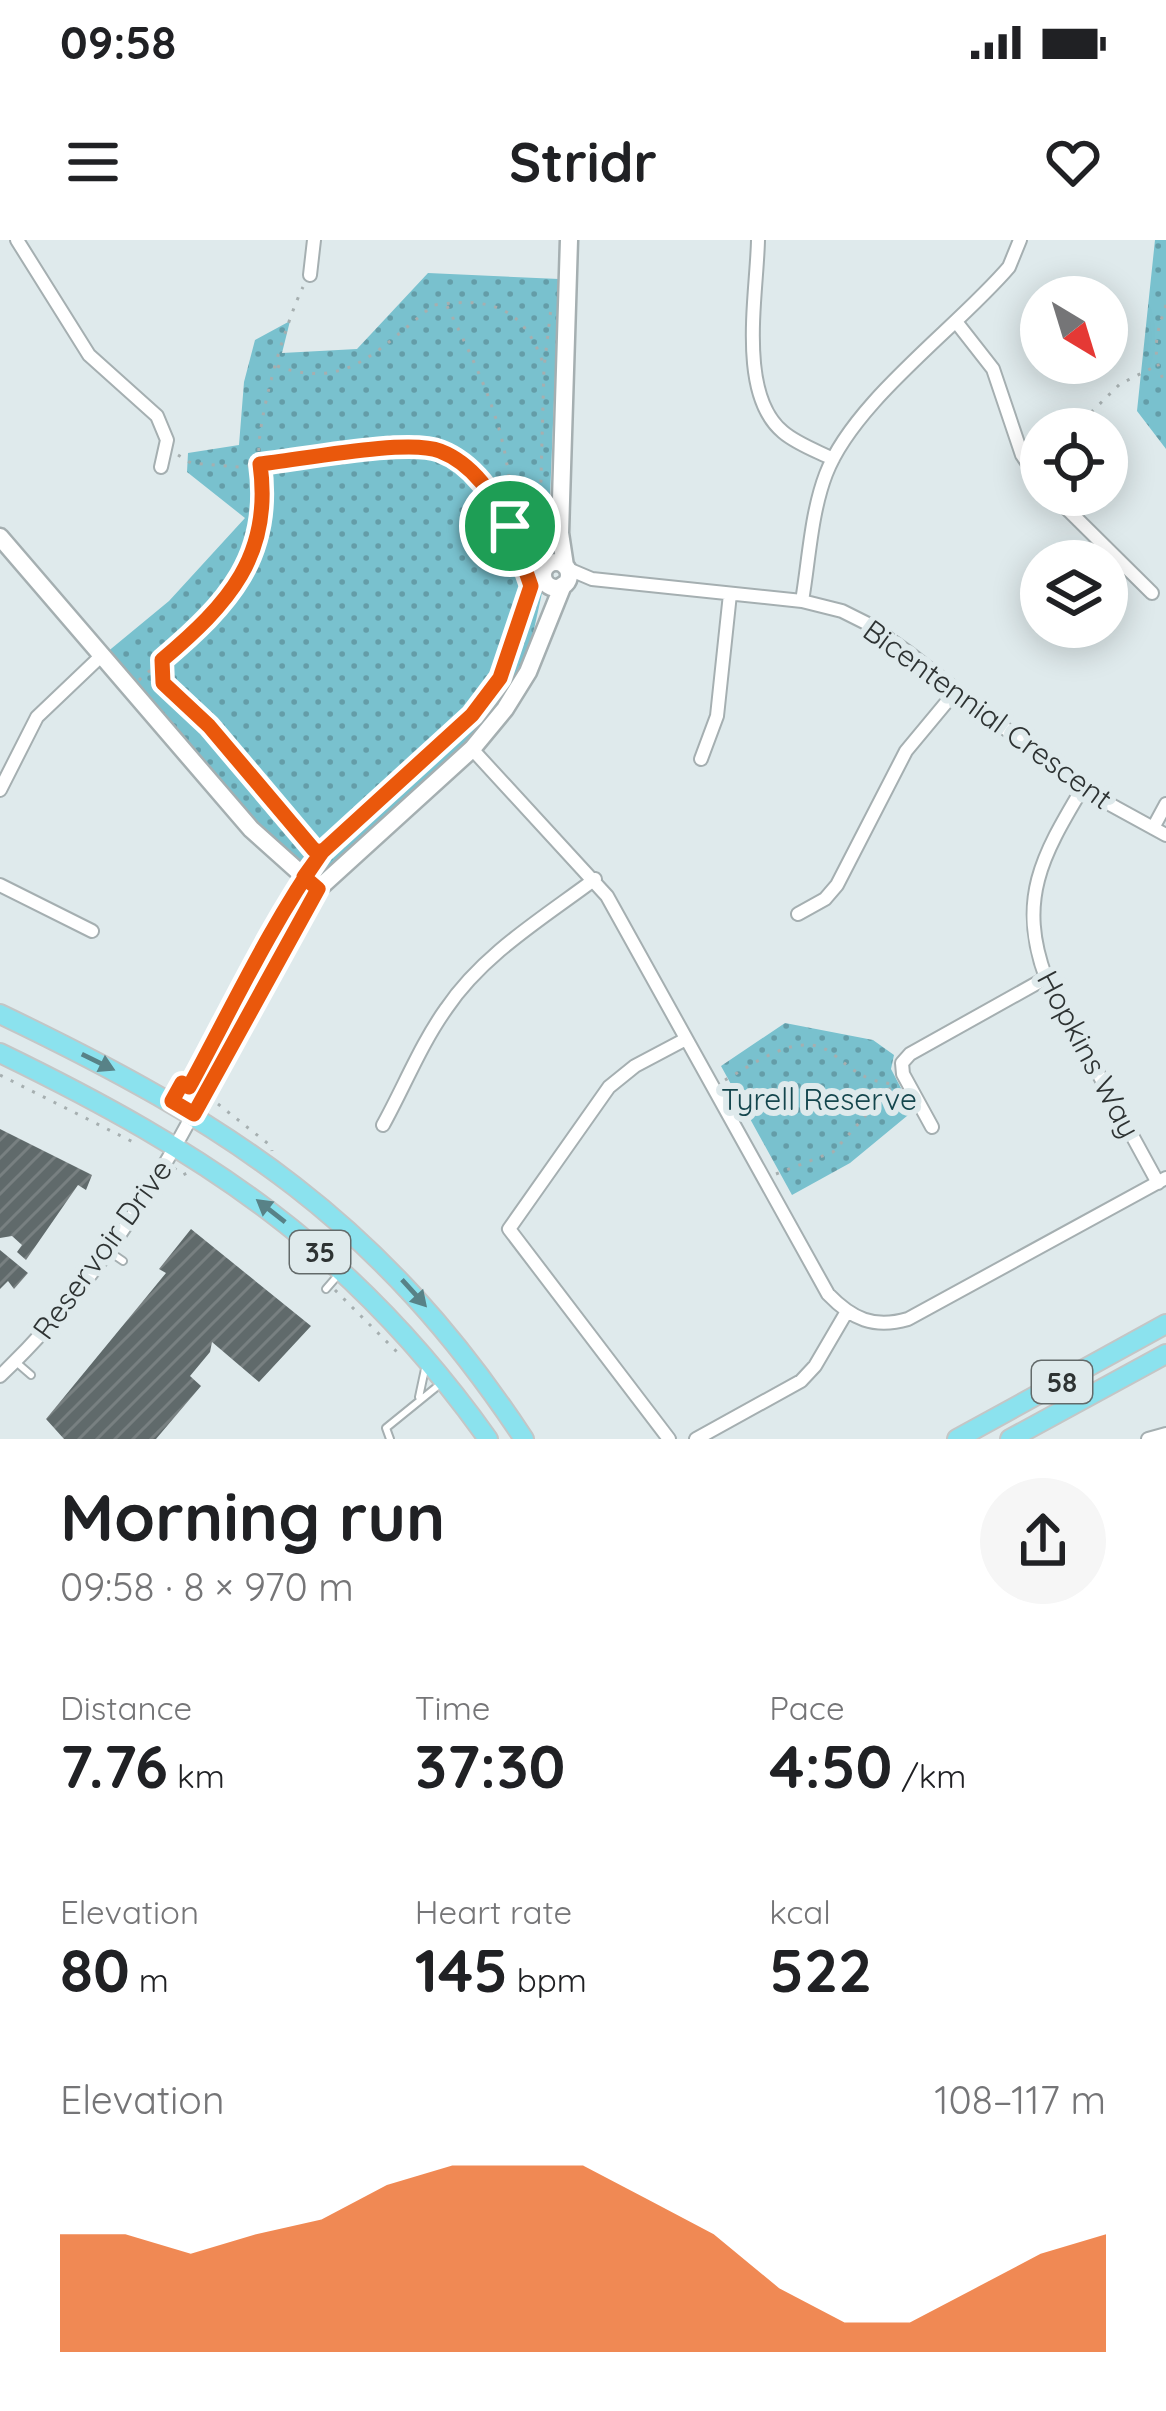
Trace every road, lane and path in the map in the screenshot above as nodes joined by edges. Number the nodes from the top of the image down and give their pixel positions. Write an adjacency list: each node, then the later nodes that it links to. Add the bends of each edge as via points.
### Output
1 (17, 240): 16 (street, via 89,355 157,416)
2 (314, 240): 6 (street)
3 (569, 240): 24 (street)
4 (758, 240): 18 (street, via 758,390 781,431)
5 (1020, 240): 10 (street, via 1010,267)
6 (310, 275): 12 (path)
7 (552, 298): 13 (path)
8 (446, 304): 12 (path, via 357,364 325,376); 13 (path, via 520,318); 22 (path, via 500,425)
9 (1166, 305): 11 (path, via 1153,343)
10 (958, 323): 17 (street, via 993,369); 18 (street, via 877,402)
11 (1156, 365): 14 (path); 15 (path)
12 (275, 366): 19 (path)
13 (544, 368): 24 (path, via 539,550)
14 (1166, 386)
15 (1095, 408)
16 (166, 447): 19 (path, via 211,467); 20 (street)
17 (1020, 449)
18 (833, 459): 27 (street)
19 (260, 464): 22 (path, via 431,448 482,482); 29 (path, via 263,518 243,573)
20 (160, 469)
21 (1074, 516): 25 (street)
22 (510, 526): 24 (path)
23 (0, 537): 28 (street)
24 (555, 577): 26 (street, Bicentennial Crescent); 32 (street, via 528,672); 38 (path, via 472,715)
25 (1152, 593)
26 (730, 594): 27 (street, Bicentennial Crescent); 33 (street, via 717,716)
27 (802, 601): 31 (street, Bicentennial Crescent, via 868,624)
28 (100, 657): 30 (street); 35 (street, via 37,717)
29 (162, 660): 30 (path); 38 (path, via 169,692)
30 (128, 689): 40 (street, via 251,830)
31 (956, 692): 34 (street, Bicentennial Crescent); 42 (street, via 905,751 837,885)
32 (472, 748): 39 (street); 40 (street)
33 (701, 759)
34 (1082, 789): 37 (street, Bicentennial Crescent); 44 (street, Hopkins Way, via 1036,878 1035,949)
35 (0, 790)
36 (1166, 804): 37 (street)
37 (1160, 832)
38 (322, 852): 40 (path)
39 (595, 879): 46 (street); 53 (street, via 466,983)
40 (311, 883): 50 (street); 51 (path, via 192,1083 182,1083)
41 (0, 885): 43 (street)
42 (798, 914)
43 (95, 933)
44 (1046, 978): 48 (street, via 910,1054); 59 (street, Hopkins Way)
45 (0, 1014): 51 (main road, 35, one-way to 51)
46 (686, 1039): 49 (street); 79 (street, via 609,1087 509,1229)
47 (0, 1053): 55 (main road, 35)
48 (900, 1082): 49 (path, via 854,1074 830,1050 789,1046); 54 (street); 58 (path, via 833,1152)
49 (713, 1087): 58 (street)
50 (203, 1095): 52 (street); 56 (path)
51 (172, 1101): 52 (main road, 35)
52 (194, 1114): 55 (street, Reservoir Drive); 66 (main road, 35, one-way to 66, via 347,1227)
53 (383, 1125)
54 (932, 1127)
55 (176, 1145): 61 (street, Reservoir Drive); 63 (main road, 35, one-way to 55, via 260,1202)
56 (273, 1152)
57 (187, 1176): 60 (path)
58 (764, 1180): 64 (street)
59 (1162, 1180): 64 (street, via 908,1319 884,1326)
60 (200, 1182)
61 (107, 1250): 62 (lane); 70 (street, Reservoir Drive)
62 (123, 1262)
63 (332, 1282): 68 (main road, 35); 69 (path)
64 (846, 1313): 80 (street, via 801,1381)
65 (1166, 1324): 81 (main road, 58)
66 (455, 1343): 73 (main road); 78 (main road, 35)
67 (1166, 1354): 82 (main road, 58)
68 (426, 1358): 73 (main road, 35); 74 (lane)
69 (405, 1360)
70 (16, 1362): 71 (lane); 72 (street, Reservoir Drive)
71 (31, 1375)
72 (0, 1376)
73 (445, 1381): 74 (lane); 77 (main road, 35)
74 (418, 1400): 76 (lane, via 386,1428)
75 (1166, 1434): 83 (street)
76 (390, 1439)
77 (488, 1439)
78 (524, 1439)
79 (669, 1439)
80 (696, 1439)
81 (957, 1439)
82 (1010, 1439)
83 (1148, 1439)

